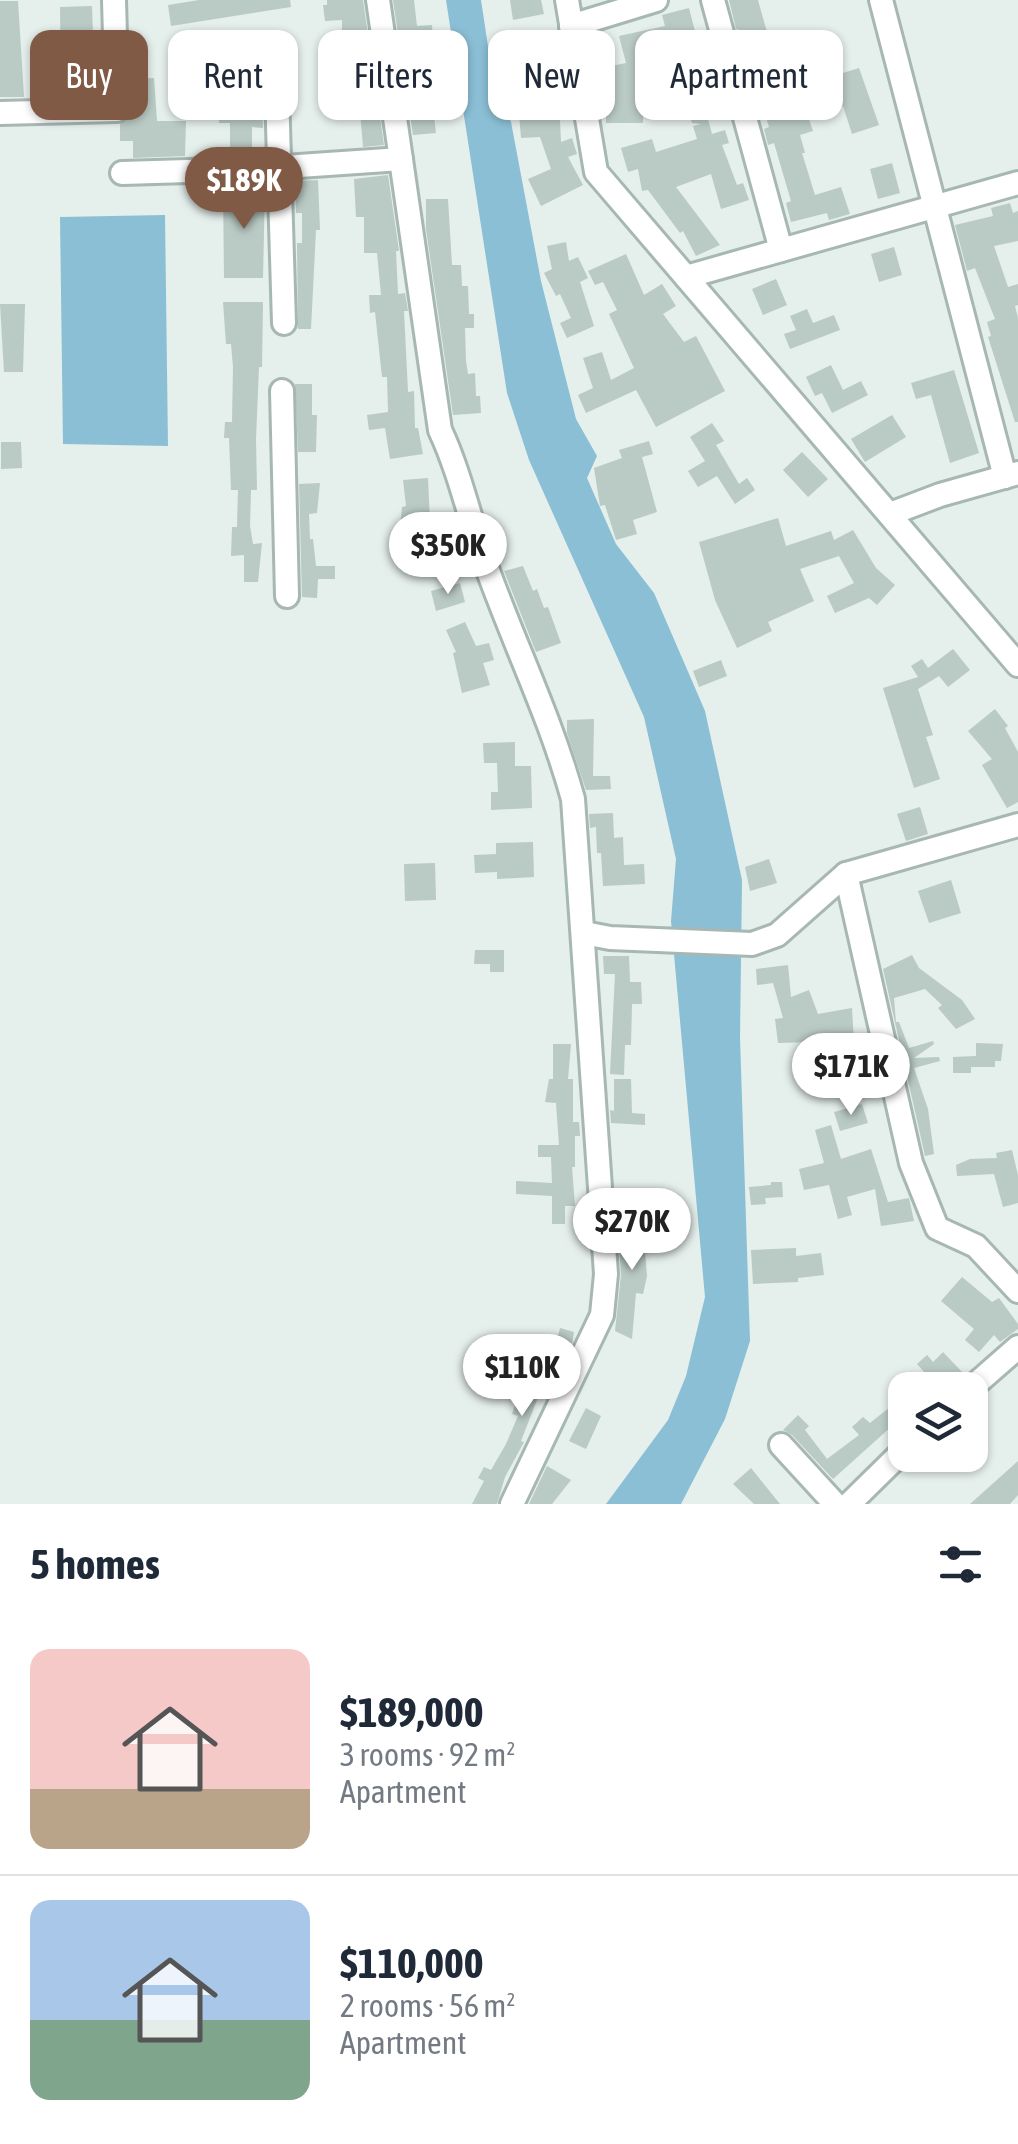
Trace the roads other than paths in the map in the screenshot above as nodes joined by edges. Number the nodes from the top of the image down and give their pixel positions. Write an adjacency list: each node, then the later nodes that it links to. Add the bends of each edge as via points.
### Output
1 (114, 0): 8 (street, via 117,110)
2 (378, 0): 10 (street)
3 (567, 0): 7 (street)
4 (656, 0): 7 (street)
5 (713, 0): 15 (street)
6 (881, 0): 14 (street)
7 (571, 26): 16 (street, via 596,172)
8 (0, 113)
9 (277, 120): 11 (street)
10 (401, 160): 11 (street); 25 (street, via 440,430 560,753 572,799)
11 (278, 168): 12 (street); 17 (street)
12 (122, 172)
13 (1018, 183): 14 (street)
14 (937, 206): 15 (street); 19 (street)
15 (781, 250): 16 (street)
16 (686, 277): 20 (street)
17 (284, 324)
18 (282, 391): 21 (street)
19 (1011, 475): 20 (street)
20 (890, 514): 22 (street)
21 (287, 596)
22 (1018, 664)
23 (1018, 825): 24 (street)
24 (846, 874): 25 (street, via 777,935 752,944); 26 (street, via 911,1163 936,1228 976,1246)
25 (584, 933): 31 (street, via 606,1274 602,1315)
26 (1018, 1291)
27 (1018, 1347): 28 (street)
28 (988, 1373)
29 (780, 1446): 32 (street)
30 (888, 1466): 33 (street)
31 (512, 1504)
32 (834, 1504)
33 (848, 1504)

